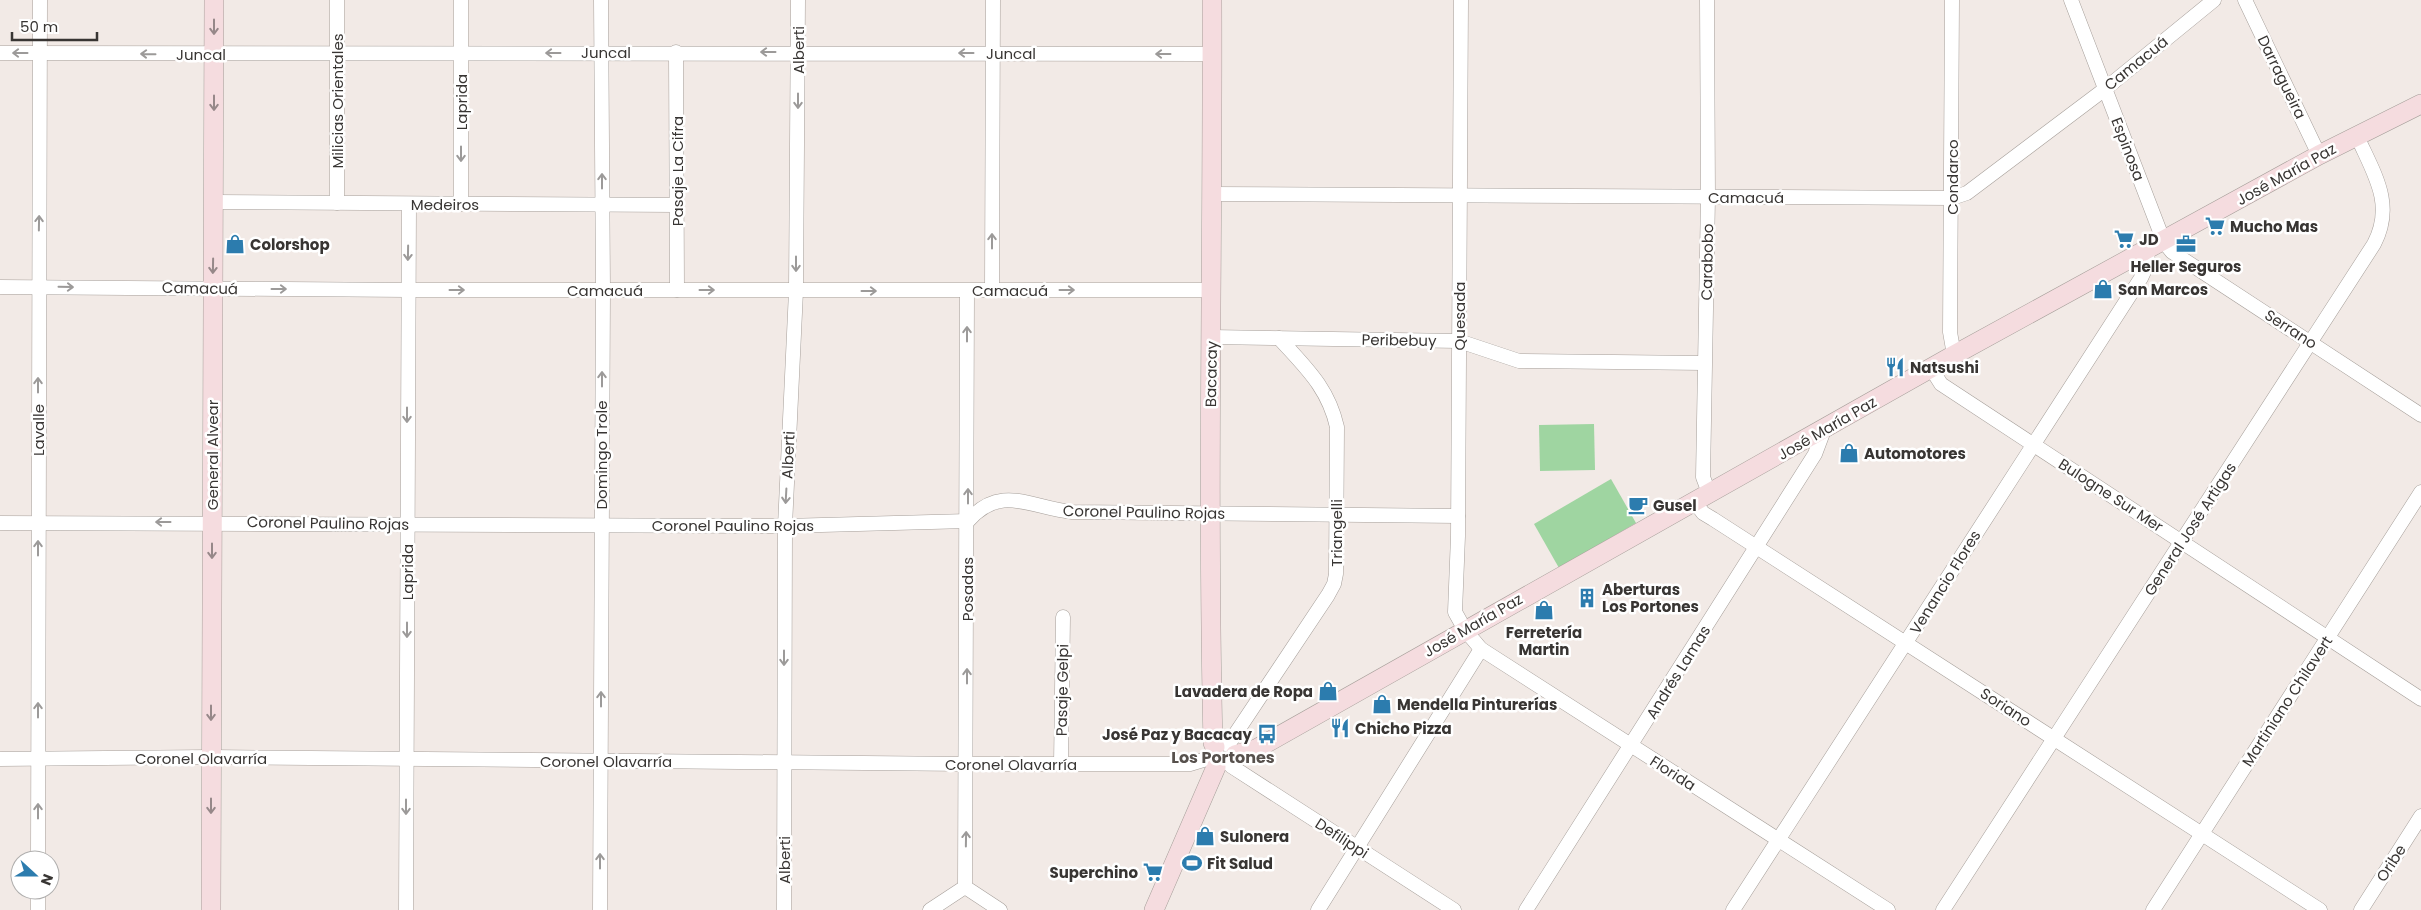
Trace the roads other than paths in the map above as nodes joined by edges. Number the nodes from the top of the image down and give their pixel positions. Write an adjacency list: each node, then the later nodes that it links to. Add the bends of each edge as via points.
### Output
1 (40, 0): 19 (street, Lavalle)
2 (214, 0): 22 (street, General Alvear, one-way to 22)
3 (337, 0): 20 (street, Milicias Orientales)
4 (461, 0): 23 (street, Laprida)
5 (601, 0): 15 (street, Domingo Trole)
6 (798, 0): 17 (street, Alberti)
7 (993, 0): 21 (street)
8 (1212, 0): 24 (street, Bacacay)
9 (1461, 0): 30 (street, Quesada)
10 (1707, 0): 31 (street, Carabobo)
11 (1952, 0): 32 (street, Condarco)
12 (2071, 0): 25 (street, Espinosa)
13 (2214, 0): 25 (street, Camacuá)
14 (2245, 0): 28 (street, Darragueira)
15 (601, 52): 16 (street, Juncal); 23 (street, Juncal, one-way to 23); 37 (street, Domingo Trole, one-way to 15)
16 (676, 52): 17 (street, Juncal, one-way to 16); 38 (street, Pasaje La Cifra)
17 (798, 52): 21 (street, Juncal, one-way to 17); 48 (street, Alberti, one-way to 48)
18 (0, 53): 19 (street, Juncal, one-way to 18)
19 (40, 53): 22 (street, Juncal, one-way to 19); 40 (street, Lavalle, one-way to 19)
20 (337, 53): 22 (street, Juncal); 23 (street, Juncal); 34 (street, Milicias Orientales)
21 (993, 53): 24 (street, Juncal, one-way to 21); 46 (street, one-way to 21)
22 (214, 54): 33 (street, General Alvear, one-way to 33)
23 (461, 54): 36 (street, Laprida, one-way to 36)
24 (1212, 54): 29 (street, Bacacay)
25 (2105, 89): 32 (street, Camacuá, via 1967,193); 39 (street, Espinosa)
26 (2421, 104): 27 (street, José María Paz)
27 (2357, 136): 28 (street, José María Paz); 53 (street, General José Artigas, via 2381,191 2384,205 2381,231)
28 (2319, 155): 39 (street, José María Paz)
29 (1210, 194): 30 (street, Camacuá); 47 (street, Bacacay)
30 (1460, 196): 31 (street, Camacuá); 52 (street, Quesada)
31 (1708, 197): 32 (street, Camacuá); 55 (street, Carabobo)
32 (1952, 198): 54 (street, Condarco, via 1950,332)
33 (214, 202): 34 (street, Medeiros); 42 (street, General Alvear, one-way to 42)
34 (337, 203): 35 (street, Medeiros)
35 (409, 204): 36 (street, Medeiros); 43 (street, Laprida, one-way to 43)
36 (461, 204): 37 (street, Medeiros)
37 (602, 205): 38 (street, Medeiros); 44 (street, Domingo Trole)
38 (677, 205): 45 (street, Pasaje La Cifra)
39 (2156, 246): 53 (street, Serrano, via 2172,252); 54 (street, José María Paz); 59 (street, Venancio Flores, via 2141,278)
40 (38, 286): 41 (street, Camacuá); 42 (street, Camacuá, one-way to 42); 68 (street, Lavalle, one-way to 40)
41 (0, 287)
42 (213, 288): 43 (street, Camacuá, one-way to 43); 66 (street, General Alvear)
43 (408, 290): 44 (street, Camacuá, one-way to 44); 69 (street, Laprida, one-way to 69)
44 (603, 290): 45 (street, Camacuá); 70 (street, Domingo Trole, one-way to 44)
45 (677, 290): 48 (street, Camacuá, one-way to 48)
46 (992, 290): 47 (street, Camacuá, one-way to 47); 49 (street, Camacuá)
47 (1210, 290): 50 (street, Bacacay)
48 (796, 291): 49 (street, Camacuá, one-way to 49); 71 (street, Alberti, one-way to 71)
49 (967, 291): 65 (street, Posadas, one-way to 49)
50 (1211, 336): 51 (street, Peribebuy); 62 (street, Bacacay)
51 (1278, 338): 52 (street, Peribebuy); 63 (street, Triangelli, via 1319,383 1333,411 1337,427)
52 (1459, 341): 55 (street, Peribebuy, via 1518,361); 64 (street, Quesada)
53 (2310, 342): 57 (street, Serrano); 72 (street, General José Artigas)
54 (1954, 355): 56 (street, José María Paz)
55 (1704, 363): 61 (street, Carabobo)
56 (1930, 368): 58 (street, José María Paz); 59 (street, Bulogne Sur Mer, via 1942,384)
57 (2421, 415)
58 (1824, 430): 61 (street, José María Paz); 73 (street, Andrés Lamas, via 1815,454)
59 (2032, 444): 72 (street, Bulogne Sur Mer); 77 (street, Venancio Flores)
60 (2421, 492): 76 (street, Martiniano Chilavert)
61 (1702, 497): 73 (street, Soriano, via 1703,513); 75 (street, José María Paz)
62 (1210, 514): 63 (street, Coronel Paulino Rojas); 65 (street, Coronel Paulino Rojas, via 1072,512 1005,500 982,506); 82 (street, Bacacay, via 1213,743)
63 (1336, 514): 64 (street, Coronel Paulino Rojas); 82 (street, Triangelli, via 1334,584)
64 (1458, 516): 75 (street, Quesada, via 1455,612)
65 (968, 521): 71 (street, Coronel Paulino Rojas); 89 (street, Posadas, one-way to 65)
66 (212, 522): 68 (street, Coronel Paulino Rojas, one-way to 68); 69 (street, Coronel Paulino Rojas); 83 (street, General Alvear, one-way to 83)
67 (0, 523): 68 (street, Coronel Paulino Rojas)
68 (38, 523): 86 (street, Lavalle, one-way to 68)
69 (407, 524): 70 (street, Coronel Paulino Rojas); 84 (street, Laprida, one-way to 84)
70 (601, 525): 71 (street, Coronel Paulino Rojas); 87 (street, Domingo Trole, one-way to 70)
71 (785, 526): 88 (street, Alberti, one-way to 88)
72 (2182, 541): 76 (street, Bulogne Sur Mer); 80 (street, General José Artigas)
73 (1758, 547): 77 (street, Soriano); 81 (street, Andrés Lamas)
74 (1063, 617): 90 (street, Pasaje Gelpi)
75 (1465, 630): 78 (street, Florida); 82 (street, José María Paz, via 1256,749)
76 (2328, 638): 79 (street, Bulogne Sur Mer); 92 (street, Martiniano Chilavert)
77 (1906, 642): 80 (street, Soriano); 93 (street, Venancio Flores)
78 (1481, 649): 81 (street, Florida); 94 (street)
79 (2421, 699)
80 (2055, 738): 92 (street, Soriano); 109 (street, General José Artigas)
81 (1631, 746): 93 (street, Florida); 106 (street, Andrés Lamas)
82 (1223, 756): 90 (street, Coronel Olavarría, via 1190,764); 94 (street, Defilippi); 103 (street)
83 (211, 757): 84 (street, Coronel Olavarría); 86 (street, Coronel Olavarría); 97 (street, General Alvear, one-way to 97)
84 (407, 758): 87 (street, Coronel Olavarría); 98 (street, Laprida, one-way to 98)
85 (0, 759): 86 (street, Coronel Olavarría)
86 (38, 759): 95 (street, Lavalle, one-way to 86)
87 (601, 761): 88 (street, Coronel Olavarría); 99 (street, Domingo Trole, one-way to 87)
88 (784, 762): 89 (street, Coronel Olavarría); 100 (street, Alberti)
89 (966, 764): 90 (street, Coronel Olavarría); 96 (street, Posadas, one-way to 89)
90 (1061, 764)
91 (2421, 816): 112 (street, Oribe)
92 (2202, 835): 110 (street, Martiniano Chilavert); 111 (street, Soriano)
93 (1778, 840): 107 (street, Venancio Flores); 108 (street, Florida)
94 (1358, 848): 104 (street); 105 (street, Defilippi)
95 (38, 850)
96 (965, 887): 101 (street); 102 (street)
97 (211, 910)
98 (406, 910)
99 (600, 910)
100 (784, 910)
101 (930, 910)
102 (1000, 910)
103 (1154, 910)
104 (1318, 910)
105 (1454, 910)
106 (1526, 910)
107 (1733, 910)
108 (1888, 910)
109 (1943, 910)
110 (2153, 910)
111 (2320, 910)
112 (2361, 910)

